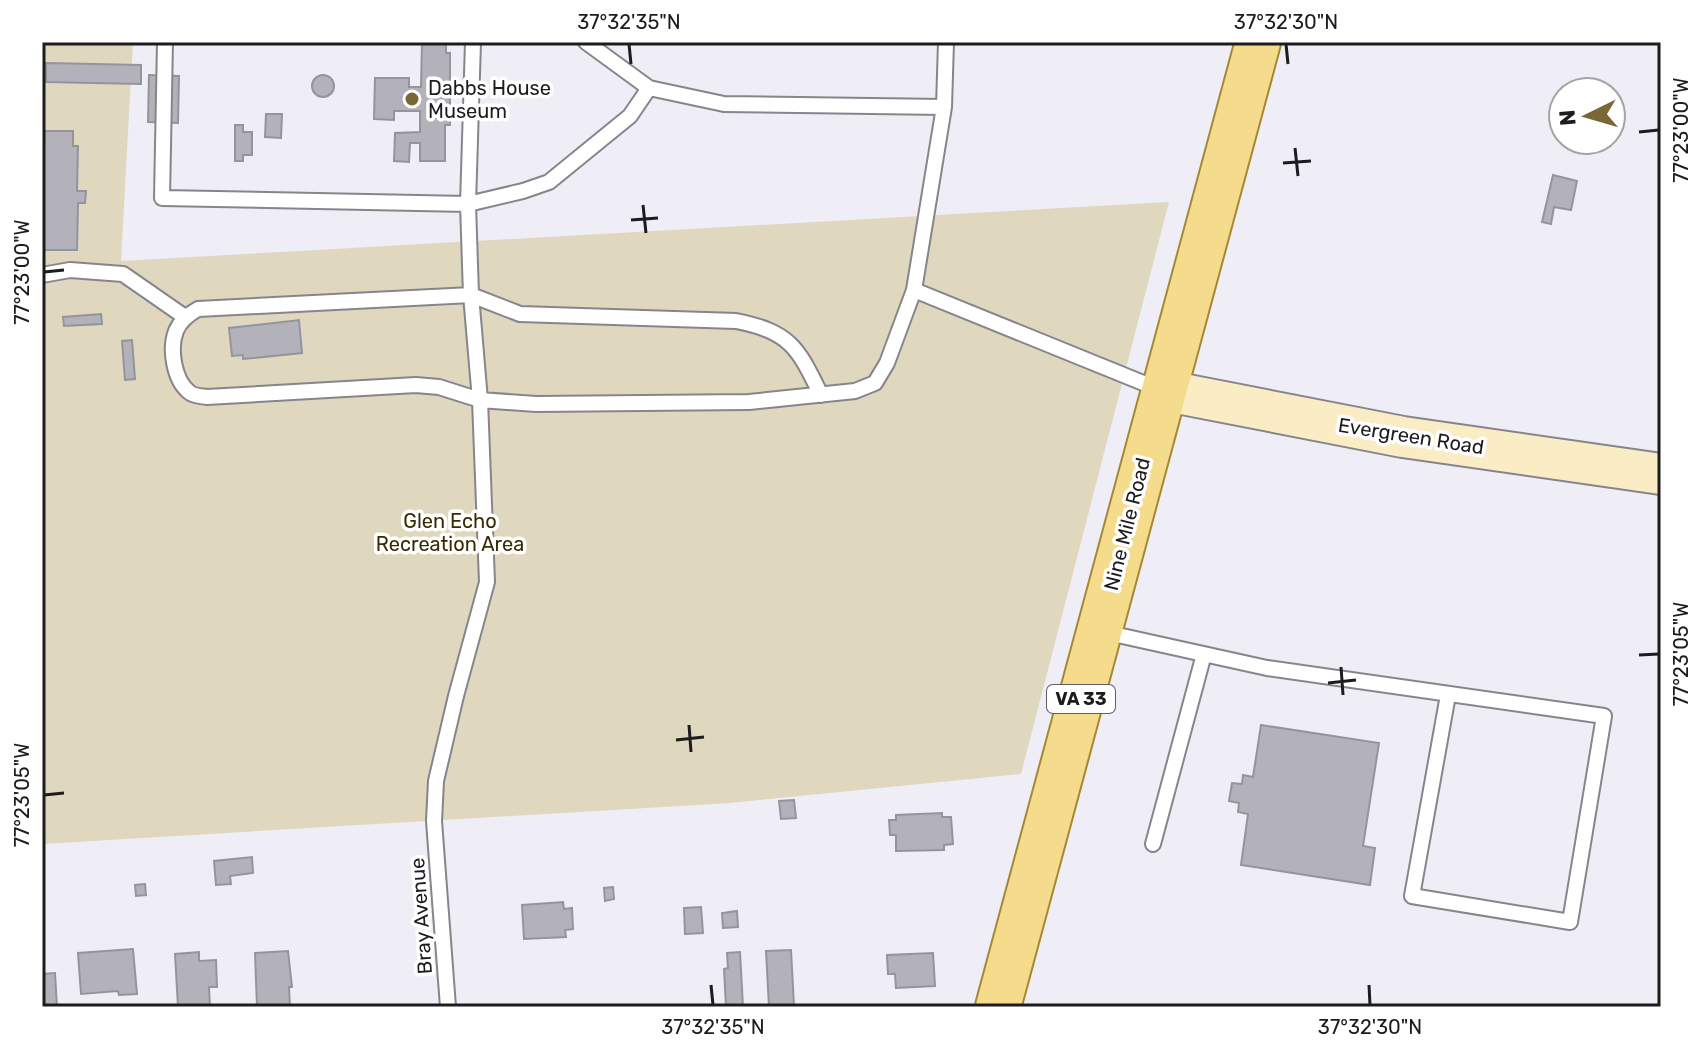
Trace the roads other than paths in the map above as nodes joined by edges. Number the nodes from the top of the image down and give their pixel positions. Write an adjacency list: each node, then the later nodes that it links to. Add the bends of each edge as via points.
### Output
1 (165, 42): 8 (lane, via 162,198)
2 (473, 42): 8 (lane, Bray Avenue)
3 (586, 42): 6 (lane)
4 (946, 42): 7 (lane)
5 (1258, 42): 13 (main road, Nine Mile Road / VA 33)
6 (649, 88): 7 (lane, via 724,104); 8 (lane, via 630,116 549,182)
7 (944, 107): 10 (lane)
8 (468, 204): 11 (lane, Bray Avenue)
9 (42, 275): 12 (lane, via 70,270 123,274)
10 (914, 290): 13 (lane); 14 (lane, via 875,383)
11 (471, 295): 12 (lane, via 236,306 198,309); 14 (lane, via 520,314 759,326 781,334 793,346); 15 (lane, Bray Avenue)
12 (185, 317): 15 (lane, via 175,332 173,357 179,380 190,394 416,385)
13 (1162, 390): 16 (street, Evergreen Road, via 1403,437); 17 (main road, Nine Mile Road / VA 33)
14 (821, 395): 15 (lane, via 749,402)
15 (480, 400): 21 (lane, Bray Avenue, via 487,582 436,781 434,821)
16 (1661, 474)
17 (1100, 631): 18 (lane); 22 (main road, Nine Mile Road / VA 33)
18 (1204, 654): 19 (lane); 20 (lane)
19 (1448, 695): 19 (lane, via 1604,716 1570,922 1412,896)
20 (1153, 844)
21 (448, 1007)
22 (998, 1007)

